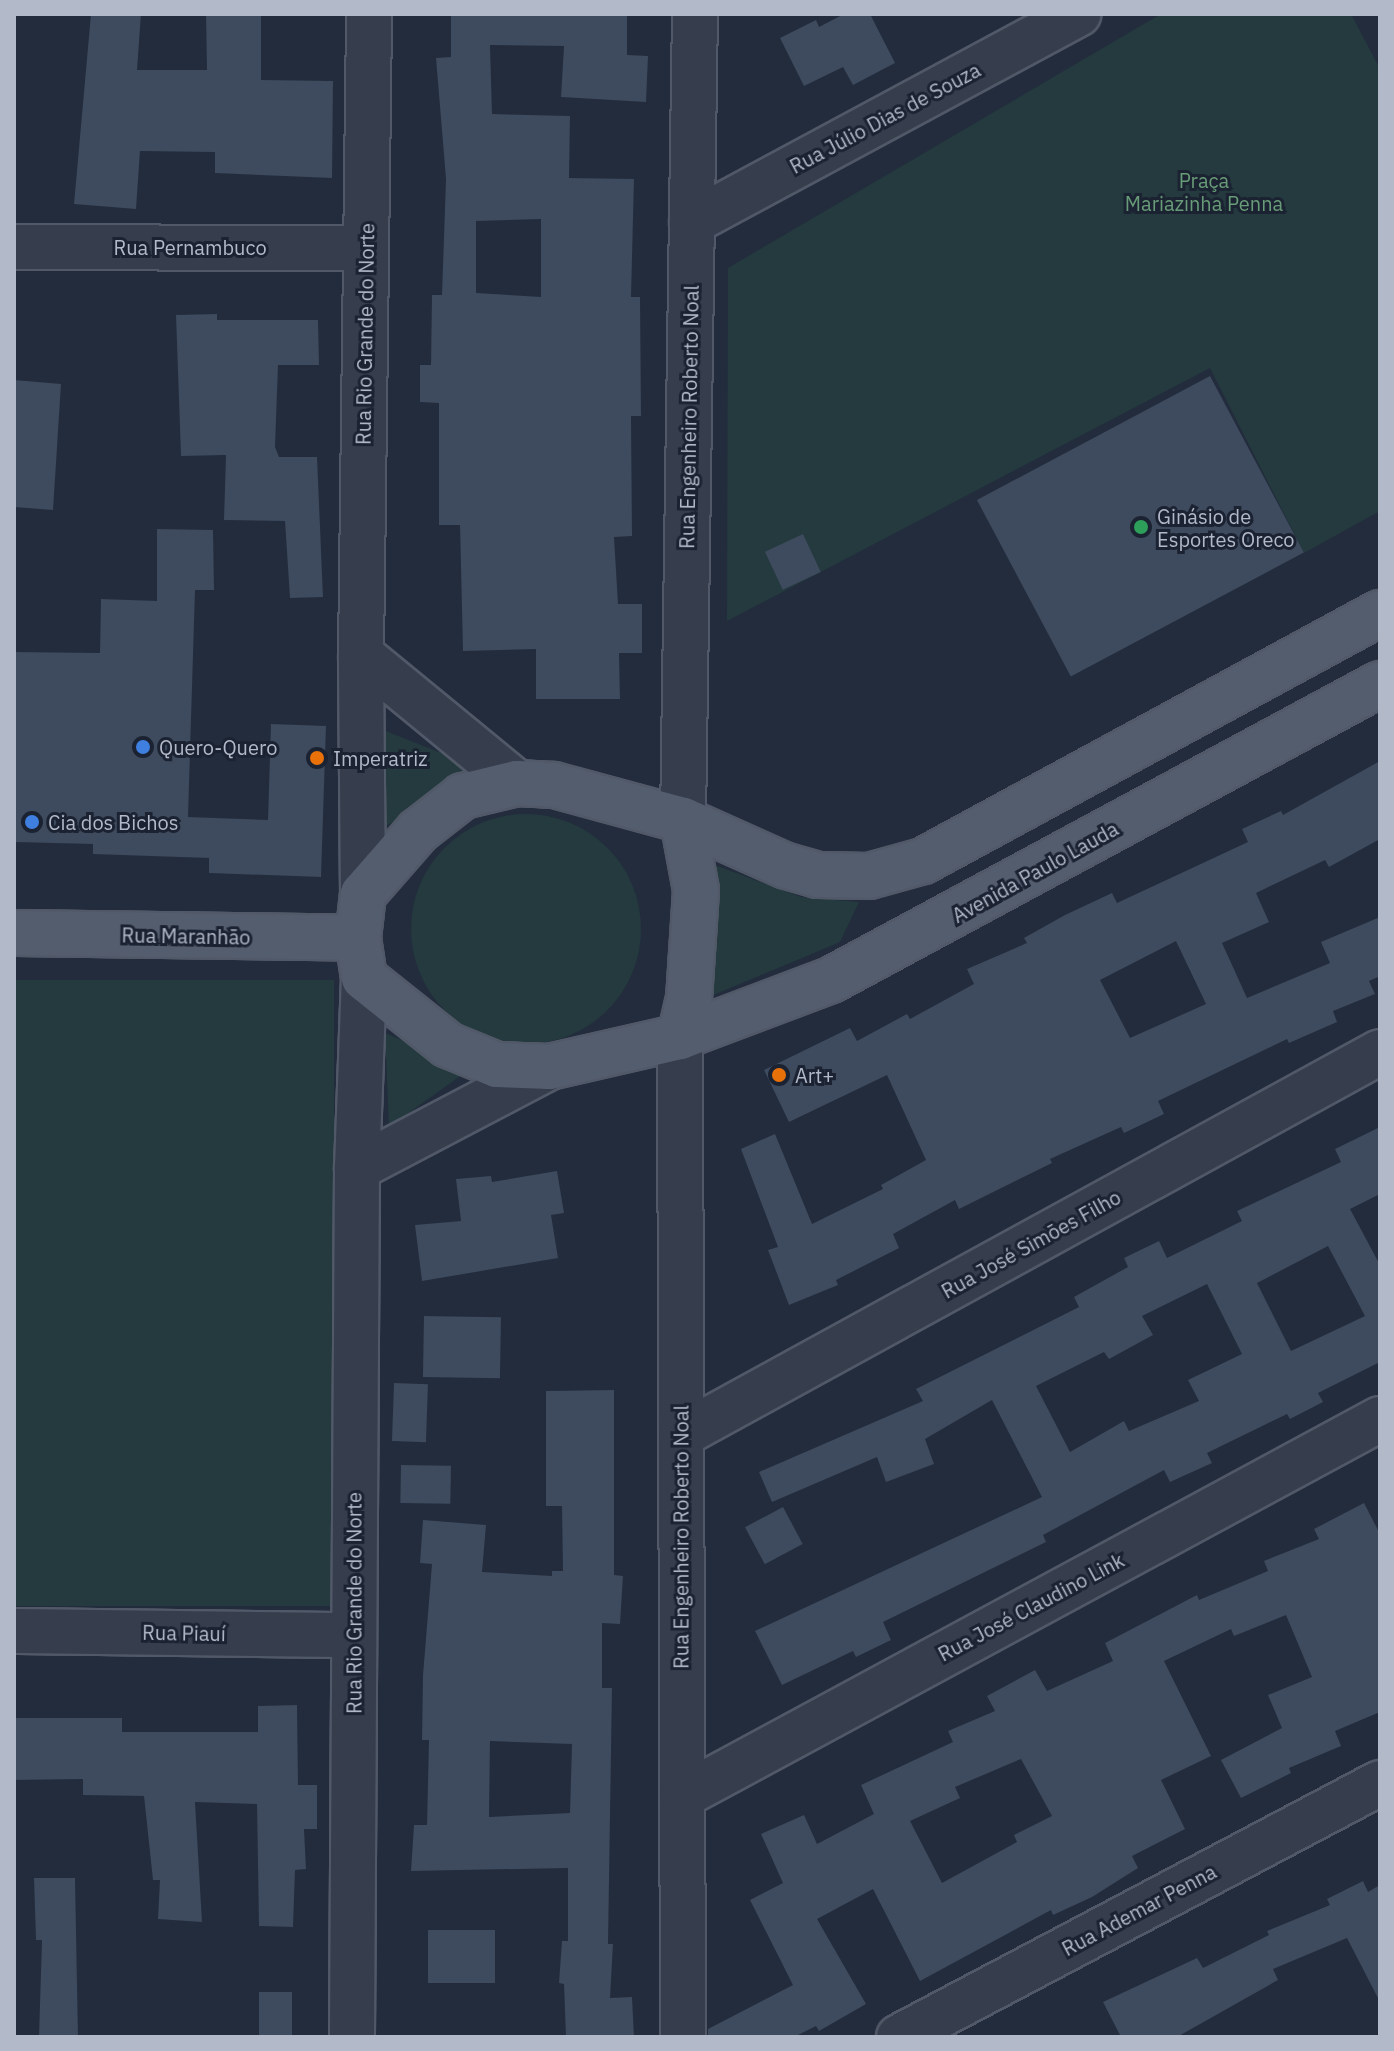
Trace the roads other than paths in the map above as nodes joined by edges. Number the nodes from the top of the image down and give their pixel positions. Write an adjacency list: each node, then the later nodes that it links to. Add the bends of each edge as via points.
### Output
1 (369, 14): 6 (street, Rua Rio Grande do Norte)
2 (695, 14): 4 (street, Rua Engenheiro Roberto Noal)
3 (1079, 14): 4 (street, Rua Júlio Dias de Souza)
4 (692, 222): 11 (street, Rua Engenheiro Roberto Noal)
5 (14, 247): 6 (street, Rua Pernambuco)
6 (366, 248): 8 (street, Rua Rio Grande do Norte)
7 (1380, 613): 11 (main road, via 923,861 869,876 818,875)
8 (361, 655): 10 (street); 12 (street, Rua Rio Grande do Norte)
9 (1380, 684): 15 (main road, Avenida Paulo Lauda, via 831,980)
10 (517, 783): 11 (main road, via 554,785); 12 (main road, via 463,796 418,831)
11 (683, 820): 15 (main road, via 696,890 689,999)
12 (363, 894): 14 (main road)
13 (14, 933): 14 (main road, Rua Maranhão)
14 (361, 958): 17 (main road, Avenida Paulo Lauda, via 448,1045 497,1065); 18 (street, Rua Rio Grande do Norte)
15 (680, 1037): 17 (main road, Avenida Paulo Lauda); 20 (street, Rua Engenheiro Roberto Noal)
16 (1380, 1052): 20 (street, Rua José Simões Filho)
17 (549, 1067): 18 (street)
18 (357, 1168): 22 (street, Rua Rio Grande do Norte)
19 (1380, 1419): 24 (street, Rua José Claudino Link)
20 (681, 1435): 24 (street, Rua Engenheiro Roberto Noal)
21 (14, 1631): 22 (street, Rua Piauí)
22 (354, 1635): 25 (street, Rua Rio Grande do Norte)
23 (1380, 1783): 27 (street, Rua Ademar Penna)
24 (682, 1796): 26 (street, Rua Engenheiro Roberto Noal)
25 (352, 2037)
26 (683, 2037)
27 (899, 2037)

